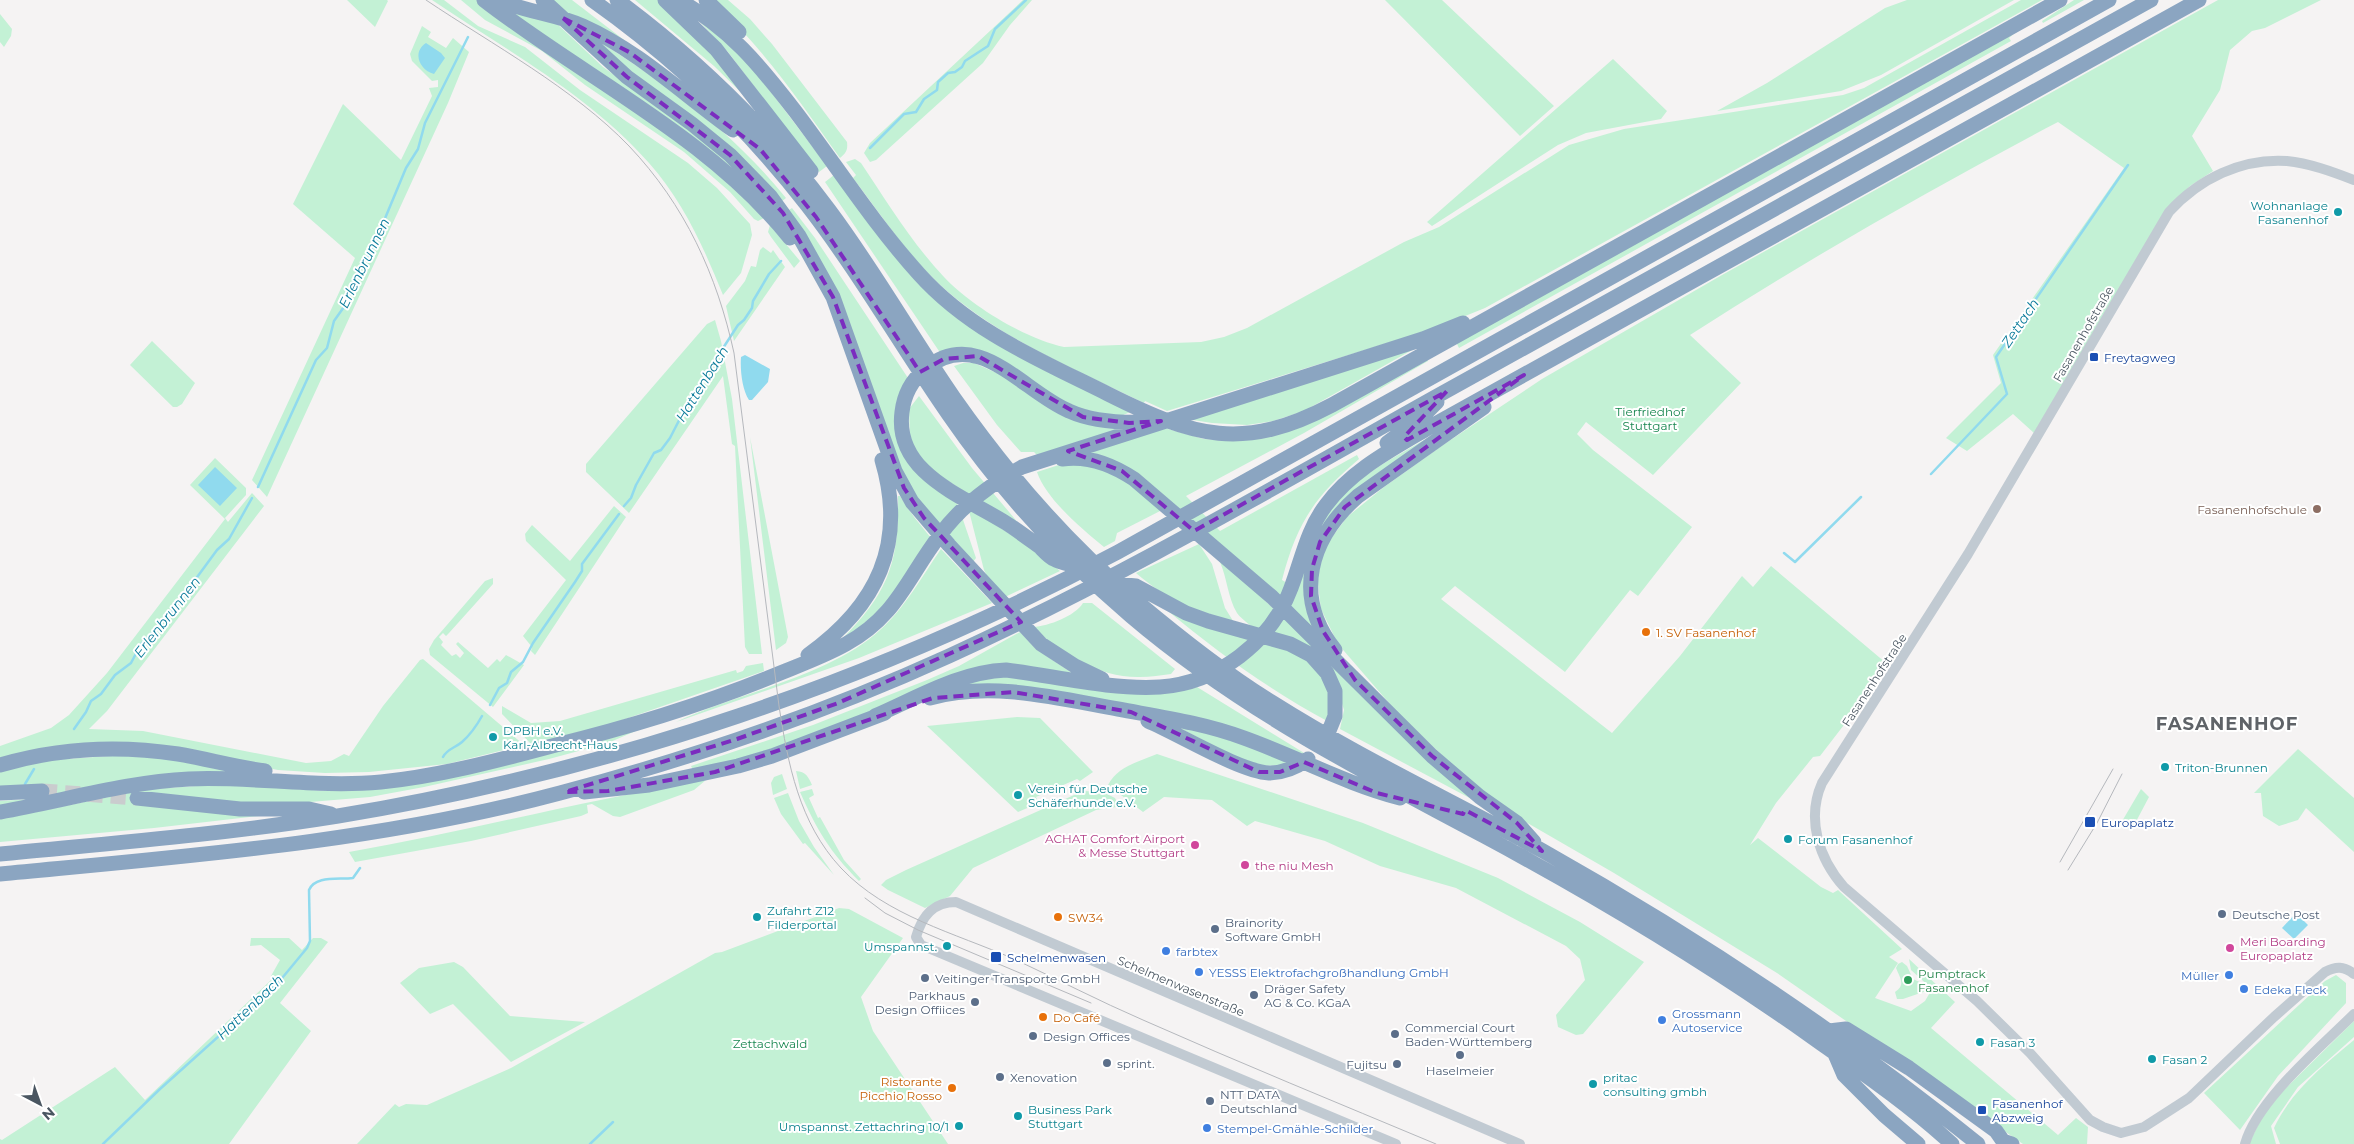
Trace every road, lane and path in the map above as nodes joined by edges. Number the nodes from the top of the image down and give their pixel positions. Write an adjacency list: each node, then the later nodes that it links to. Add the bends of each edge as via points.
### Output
1 (484, 0): 17 (highway, via 695,146)
2 (499, 0): 14 (highway, via 573,22 605,37)
3 (543, 0): 17 (highway, via 627,77 725,150 752,176)
4 (592, 0): 14 (highway, via 681,70)
5 (617, 0): 16 (highway, via 720,86 766,133)
6 (665, 0): 16 (highway, via 716,49)
7 (678, 0): 13 (highway, via 726,32)
8 (706, 0): 13 (highway, via 756,53)
9 (2060, 0): 18 (highway)
10 (2109, 0): 40 (highway, via 1118,552 993,615 836,681 666,740 490,786)
11 (2151, 0): 20 (highway)
12 (2199, 0): 19 (highway)
13 (760, 66): 18 (highway, via 902,254 955,308 1002,341 1133,407 1191,430 1236,434 1273,430 1291,424 1332,405)
14 (760, 149): 16 (highway)
15 (2354, 180): 44 (street, Fasanenhofstraße, via 2288,161 2255,163 2203,183 2170,212 1968,554 1822,783 1815,812 1818,840 1835,878 1989,1012 2090,1120 2121,1132 2144,1127 2189,1098 2325,972 2334,967)
16 (809, 187): 25 (highway, via 842,253 966,439 1019,504); 26 (highway, via 832,213 944,383 996,454 1059,527)
17 (776, 213): 22 (highway, via 814,260 839,312)
18 (1491, 317): 21 (highway, via 1472,319 1423,339)
19 (1524, 375): 24 (highway); 28 (highway, via 1492,402 1358,496 1345,507 1320,542 1312,569 1313,608 1323,631)
20 (1447, 391): 24 (highway, via 1423,416 1383,446); 35 (highway, via 1186,536 1007,629 894,680 802,716)
21 (1161, 421): 23 (highway); 25 (highway, via 1121,422 1083,416 1043,397 991,360 978,356 953,356 936,362 924,370 905,397 901,418 903,439 910,455 925,472 1008,524 1054,559)
22 (879, 424): 27 (highway, via 878,447 891,500 890,532 883,566 867,598 847,624); 29 (highway, via 904,488 937,532 1041,644 1074,666)
23 (1036, 462): 27 (highway, via 1006,476 970,502 948,525 899,598 879,621 846,644); 28 (highway, via 1089,459 1110,465 1134,479 1264,591)
24 (1368, 465): 29 (highway, via 1338,490 1318,517 1277,617 1267,632 1242,656 1211,673 1176,685 1137,688)
25 (1078, 567): 38 (highway, via 1140,624 1233,694 1324,751)
26 (1116, 584): 30 (highway, via 1136,586 1186,613 1290,644 1311,655 1324,668 1332,683 1336,703 1328,737 1319,749 1308,760 1288,770 1270,773 1248,768); 41 (highway, via 1199,652 1271,702)
27 (781, 672): 33 (highway, via 668,714 509,757 382,782)
28 (1355, 680): 41 (highway, via 1432,756 1517,823)
29 (1113, 684): 31 (highway, via 991,670 961,678)
30 (1132, 712): 31 (highway, via 999,691 933,698); 38 (highway, via 1229,732 1377,793)
31 (876, 716): 35 (highway, via 772,756 715,772 608,791)
32 (0, 765): 33 (highway, via 76,750 140,750 279,773)
33 (300, 783): 39 (highway, via 186,779)
34 (42, 791): 36 (highway)
35 (565, 792): 43 (highway, via 338,839)
36 (0, 793)
37 (137, 798): 40 (highway, via 240,809 309,809)
38 (1424, 804): 47 (highway, via 1634,921)
39 (0, 812)
40 (337, 816): 42 (highway, via 192,835)
41 (1542, 851): 46 (highway, via 1660,919)
42 (0, 854)
43 (0, 874)
44 (2354, 974)
45 (2354, 1014): 54 (street, via 2278,1090 2258,1116)
46 (1830, 1031): 48 (highway, via 1846,1029 1910,1068 1996,1131); 53 (highway)
47 (1836, 1054): 51 (highway, via 1844,1075); 52 (highway)
48 (2006, 1143)
49 (1396, 1144): 50 (street, Schelmenwasenstraße, via 921,945 916,936 922,921 934,907 956,902)
50 (1520, 1144)
51 (1918, 1144)
52 (1952, 1144)
53 (1978, 1144)
54 (2245, 1144)

